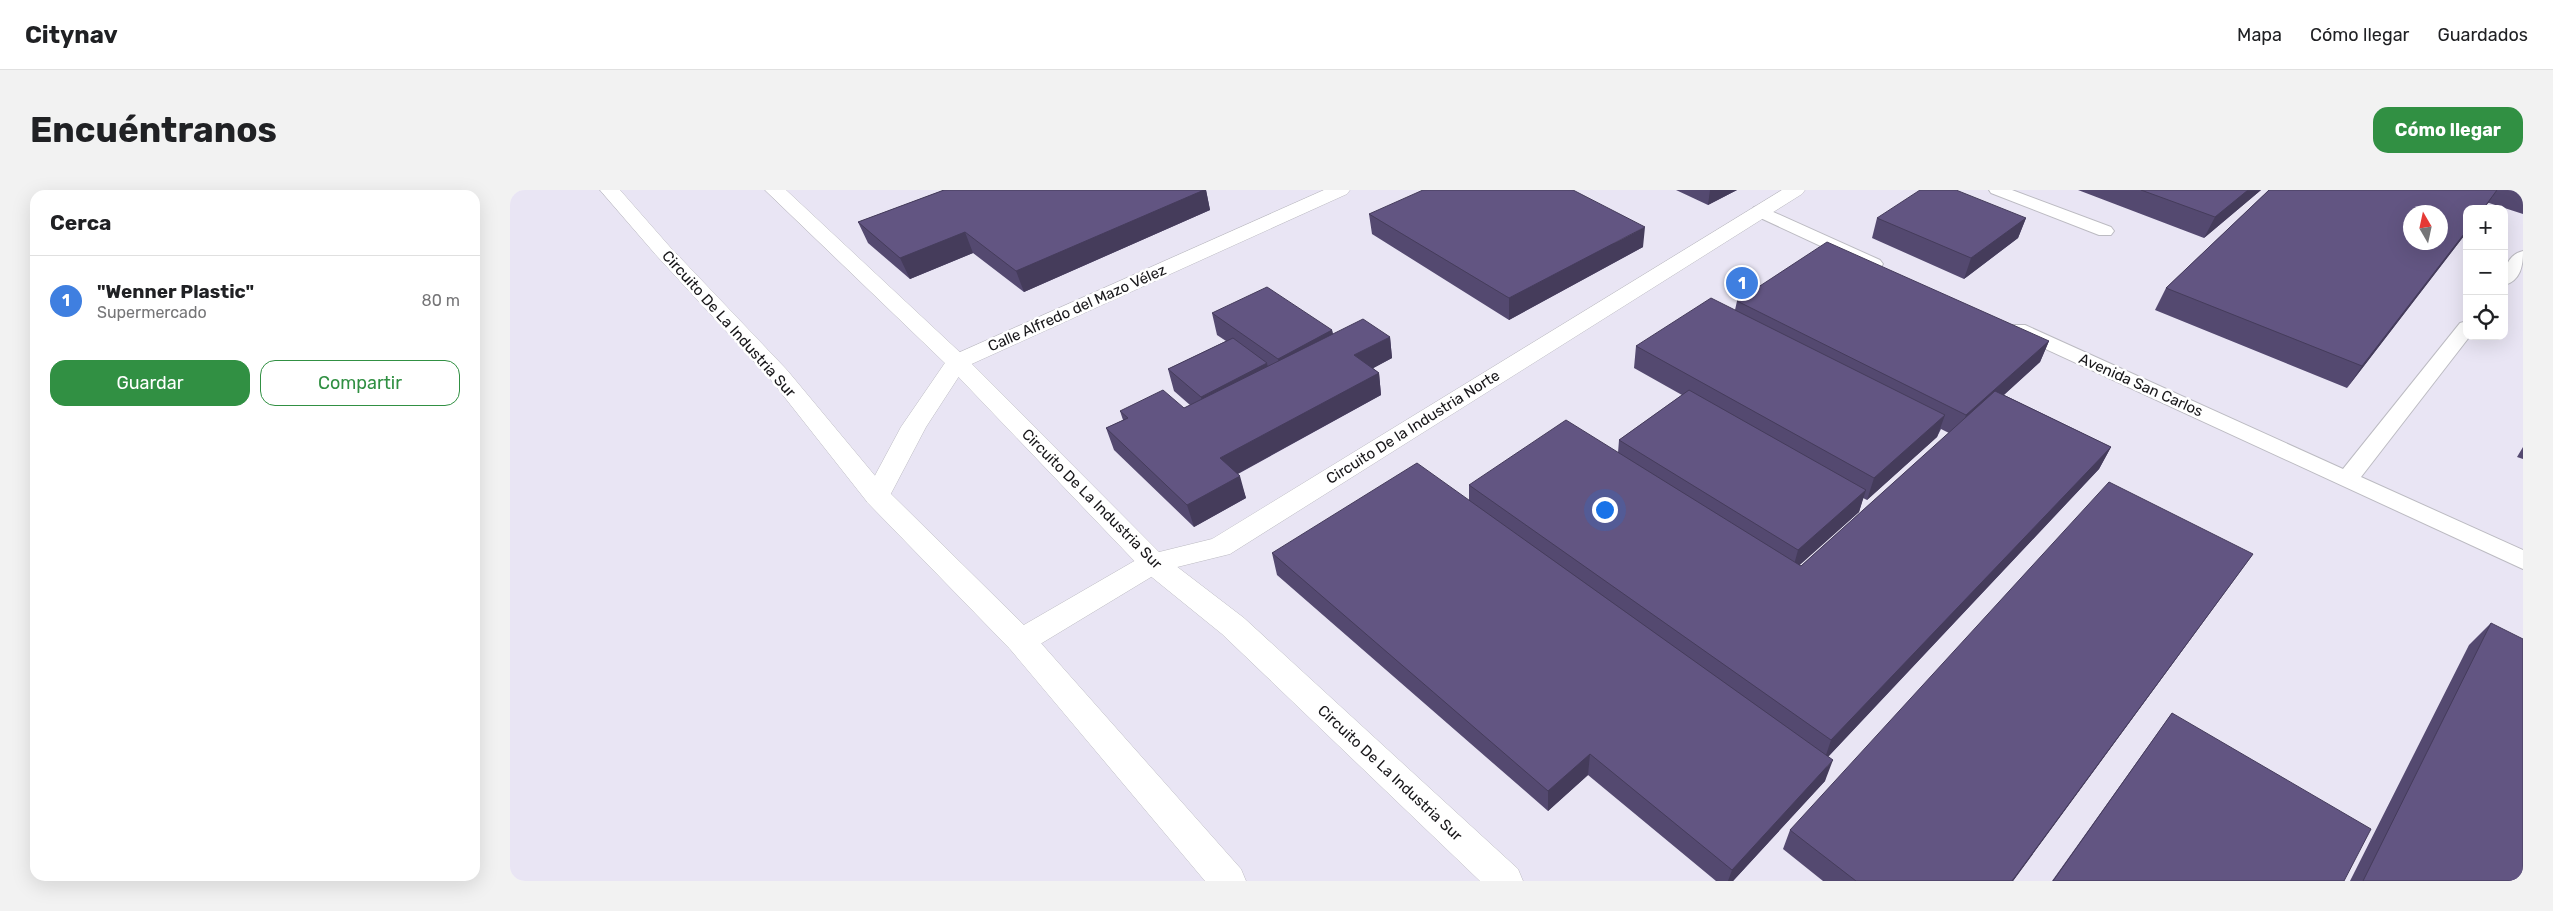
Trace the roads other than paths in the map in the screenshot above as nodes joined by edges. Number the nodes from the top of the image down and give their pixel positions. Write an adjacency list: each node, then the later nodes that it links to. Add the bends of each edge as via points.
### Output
1 (610, 190): 15 (main road, Circuito De La Industria Sur, via 779,375)
2 (775, 190): 13 (main road, Circuito De La Industria Sur)
3 (1340, 190): 13 (main road, Calle Alfredo del Mazo Vélez)
4 (1795, 190): 6 (main road, Circuito De la Industria Norte)
5 (1997, 190): 7 (lane)
6 (1760, 212): 9 (lane); 17 (main road, Circuito De la Industria Norte, via 1220,547)
7 (2106, 231)
8 (2523, 256): 10 (lane)
9 (1895, 273)
10 (2508, 275)
11 (2004, 323): 14 (lane, Avenida San Carlos)
12 (2463, 332): 14 (lane)
13 (957, 362): 15 (main road, Calle Alfredo del Mazo Vélez, via 924,407); 17 (main road, Circuito De La Industria Sur)
14 (2347, 479): 16 (lane, Avenida San Carlos)
15 (877, 496): 18 (main road, Circuito De La Industria Sur)
16 (2523, 560)
17 (1154, 563): 18 (main road, Circuito De la Industria Norte); 20 (main road, Circuito De La Industria Sur, via 1233,626)
18 (1021, 641): 19 (main road, Circuito De La Industria Sur)
19 (1228, 881)
20 (1505, 881)

